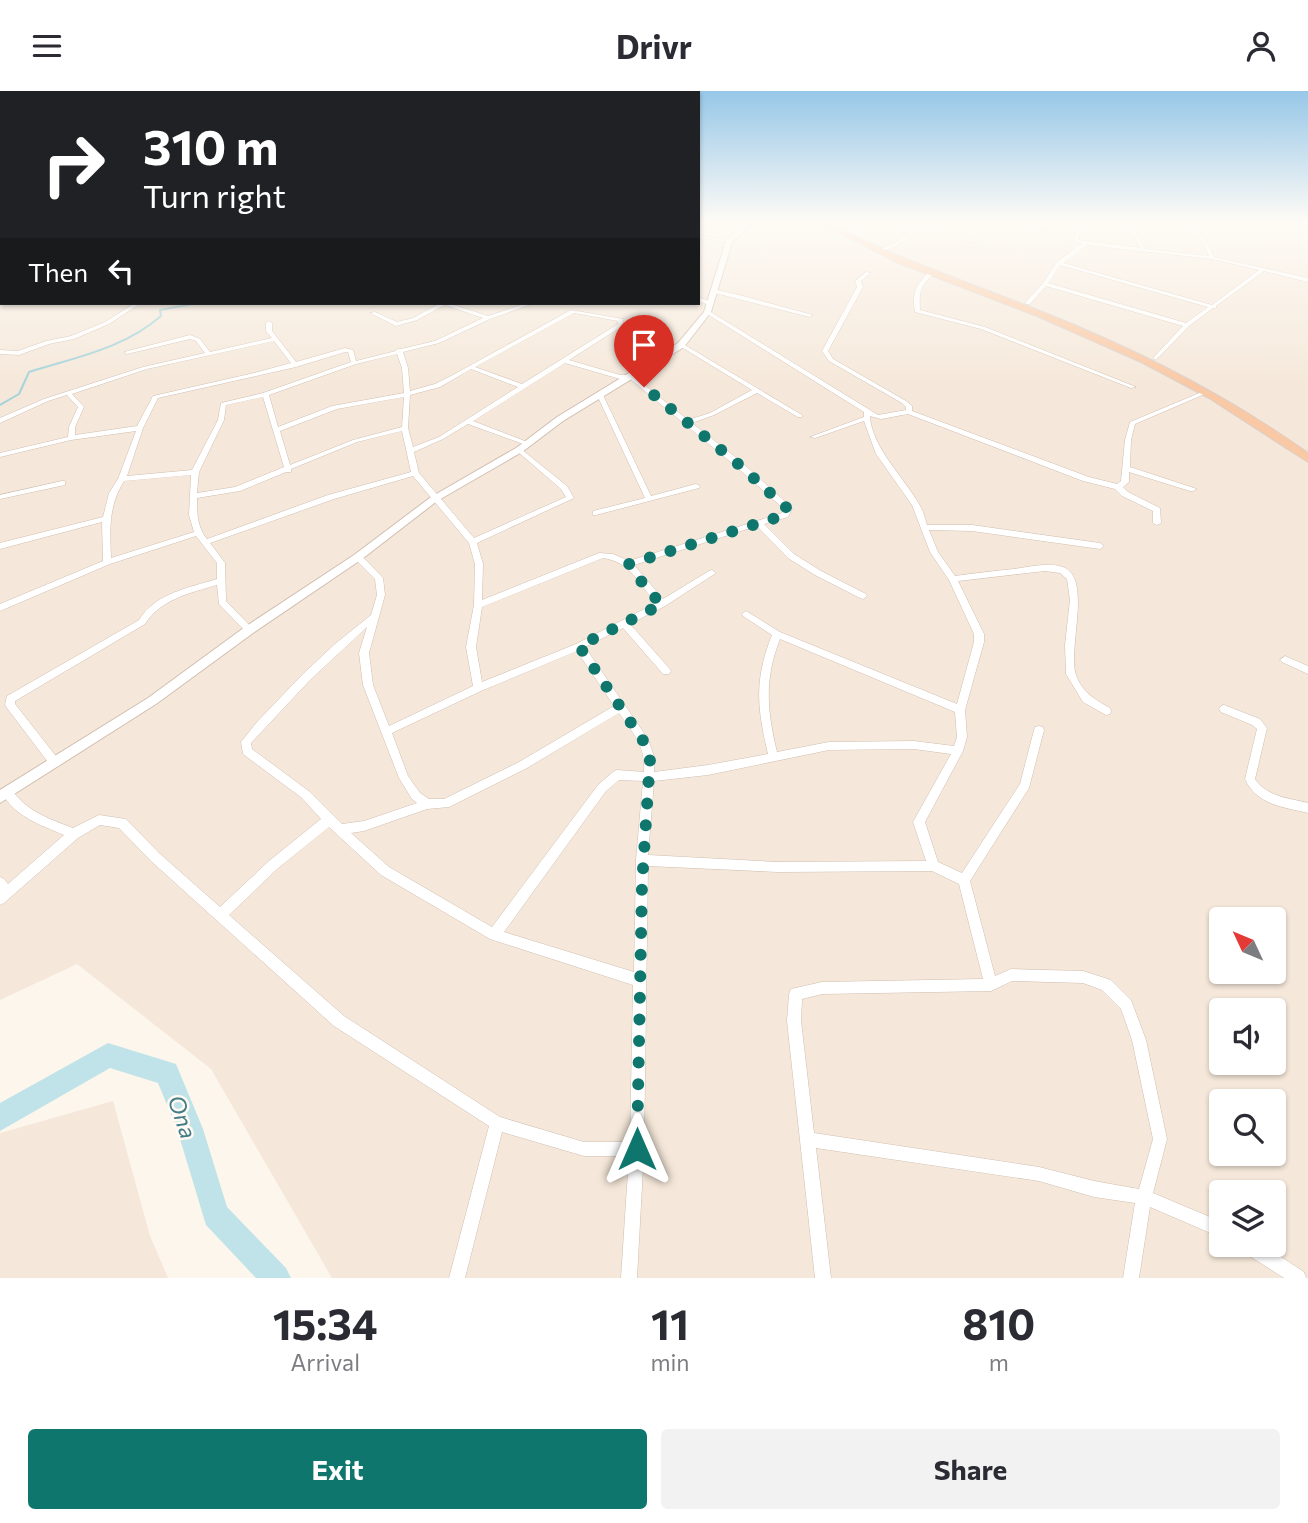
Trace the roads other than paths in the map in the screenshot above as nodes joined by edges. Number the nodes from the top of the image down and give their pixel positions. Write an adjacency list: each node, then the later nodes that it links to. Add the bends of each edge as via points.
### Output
1 (718, 275): 12 (street)
2 (865, 275): 45 (street, via 858,281 860,287 825,351 831,360 904,402)
3 (928, 275): 38 (street, via 917,288 917,311 983,328)
4 (939, 275): 41 (highway, via 1109,344)
5 (953, 275): 13 (highway)
6 (1051, 275): 11 (street)
7 (1103, 275): 19 (street)
8 (1255, 275): 19 (street)
9 (1290, 275): 10 (street)
10 (1308, 280)
11 (1045, 284): 13 (street); 24 (street)
12 (713, 291): 18 (street); 21 (street)
13 (1028, 303): 31 (highway)
14 (135, 305): 28 (street, via 72,338 19,353)
15 (440, 305): 20 (street, via 396,324)
16 (450, 305): 22 (street)
17 (526, 305): 22 (street)
18 (704, 305): 26 (street); 46 (street)
19 (1214, 307): 24 (street)
20 (373, 313)
21 (810, 315)
22 (488, 318): 27 (street, via 437,342)
23 (269, 323): 25 (street)
24 (1187, 325): 31 (street)
25 (276, 339): 30 (street); 34 (street)
26 (681, 345): 36 (street); 39 (street)
27 (399, 350): 33 (street); 43 (street)
28 (0, 352)
29 (127, 352): 30 (street, via 190,337)
30 (209, 354): 40 (street, via 145,368)
31 (1156, 358): 57 (highway, via 1252,410)
32 (564, 360): 35 (street, via 623,322 573,311); 36 (street); 37 (street)
33 (354, 363): 34 (street, via 351,351 345,350); 42 (street)
34 (296, 365): 51 (street, via 164,393 151,402)
35 (470, 367): 37 (street); 43 (street, via 433,389)
36 (629, 376): 44 (street); 50 (street)
37 (521, 386): 49 (street)
38 (1133, 387)
39 (756, 391): 47 (street); 50 (street)
40 (68, 393): 48 (street); 55 (street, via 81,407)
41 (1204, 393): 60 (highway); 61 (street, via 1132,422)
42 (265, 394): 53 (street); 63 (street, via 223,404 221,420)
43 (407, 395): 52 (street); 53 (street, via 342,405)
44 (600, 395): 56 (street); 72 (street)
45 (909, 412): 46 (street, via 885,418); 68 (street)
46 (867, 415): 54 (street); 78 (street, via 880,453 916,505)
47 (800, 416)
48 (0, 421)
49 (467, 422): 56 (street); 58 (street)
50 (688, 422): 77 (street, via 788,509 785,515)
51 (140, 428): 55 (street); 65 (street)
52 (405, 428): 58 (street); 62 (street, via 355,441)
53 (277, 430): 62 (street)
54 (814, 437)
55 (71, 438): 59 (street)
56 (524, 447): 73 (street); 81 (street, via 570,498)
57 (1308, 448)
58 (412, 450): 64 (street)
59 (0, 455)
60 (1308, 458)
61 (1127, 468): 68 (street, via 1125,482); 69 (street)
62 (288, 470): 70 (street, via 237,489)
63 (195, 472): 65 (street); 70 (street)
64 (415, 473): 73 (street); 80 (street, via 331,497)
65 (122, 479): 75 (street)
66 (62, 483): 71 (street)
67 (696, 486): 72 (street)
68 (1118, 487): 76 (street, via 1157,509)
69 (1193, 489)
70 (193, 496): 79 (street)
71 (0, 497)
72 (648, 497): 74 (street)
73 (434, 499): 81 (street); 84 (street)
74 (596, 513)
75 (106, 519): 83 (street); 85 (street)
76 (1157, 523)
77 (759, 524): 86 (street); 90 (street, via 791,556)
78 (925, 527): 82 (street, via 972,528); 88 (street, via 934,552)
79 (198, 533): 80 (street); 85 (street)
80 (206, 542): 89 (street, via 221,563)
81 (473, 542): 92 (street, via 479,564)
82 (1100, 545)
83 (0, 546)
84 (358, 557): 95 (street, via 379,578 381,595); 97 (street)
85 (107, 562): 93 (street)
86 (629, 564): 91 (street); 92 (street, via 618,556 602,555)
87 (712, 573): 91 (street)
88 (953, 579): 106 (street, via 979,634); 107 (street, via 1062,570 1071,578 1074,600 1071,674 1086,699)
89 (222, 581): 97 (street, via 222,603); 112 (street, via 157,604 142,622 10,699)
90 (863, 596)
91 (662, 604): 96 (street)
92 (478, 605): 103 (street, via 471,646)
93 (0, 608)
94 (746, 614): 98 (street)
95 (372, 618): 109 (street, via 364,653 368,685); 117 (street, via 328,654 246,742 253,757 306,795)
96 (624, 623): 99 (street); 102 (street)
97 (248, 630): 112 (street, via 152,701)
98 (777, 634): 106 (street); 111 (street, via 765,661 763,715)
99 (579, 646): 103 (street); 104 (street)
100 (1285, 660): 101 (street)
101 (1308, 670)
102 (666, 671)
103 (478, 688): 109 (street)
104 (621, 707): 113 (street, via 647,750); 115 (street, via 523,765 445,804)
105 (1224, 709): 116 (street, via 1262,728 1250,779 1253,787)
106 (960, 710): 110 (street)
107 (1106, 711)
108 (1039, 730): 122 (street, via 1025,785)
109 (385, 732): 115 (street, via 404,778)
110 (958, 751): 111 (street, via 874,745); 121 (street, via 919,823)
111 (773, 755): 113 (street, via 743,765)
112 (55, 762): 114 (street)
113 (649, 776): 120 (street); 125 (street, via 617,775 602,788)
114 (4, 795): 119 (street, via 24,812)
115 (427, 804): 118 (street)
116 (1308, 808)
117 (329, 820): 118 (street); 124 (street)
118 (339, 830): 125 (street, via 385,871)
119 (74, 834): 123 (street); 124 (street, via 99,820 122,823)
120 (642, 860): 121 (street); 126 (street)
121 (933, 866): 122 (street)
122 (964, 880): 127 (street)
123 (2, 892)
124 (220, 915): 128 (street, via 339,1021)
125 (494, 935): 126 (street)
126 (639, 980): 130 (street)
127 (991, 985): 129 (street, via 822,988 796,995 794,1021); 131 (street, via 1011,975 1083,977 1106,985 1126,1005 1139,1040 1160,1139)
128 (497, 1123): 130 (street, via 584,1149); 134 (street)
129 (809, 1140): 131 (street, via 1039,1174); 136 (street)
130 (637, 1149): 135 (street)
131 (1144, 1198): 132 (street); 137 (street)
132 (1209, 1225)
133 (1266, 1257): 138 (street)
134 (457, 1278)
135 (629, 1278)
136 (823, 1278)
137 (1131, 1278)
138 (1297, 1278)

